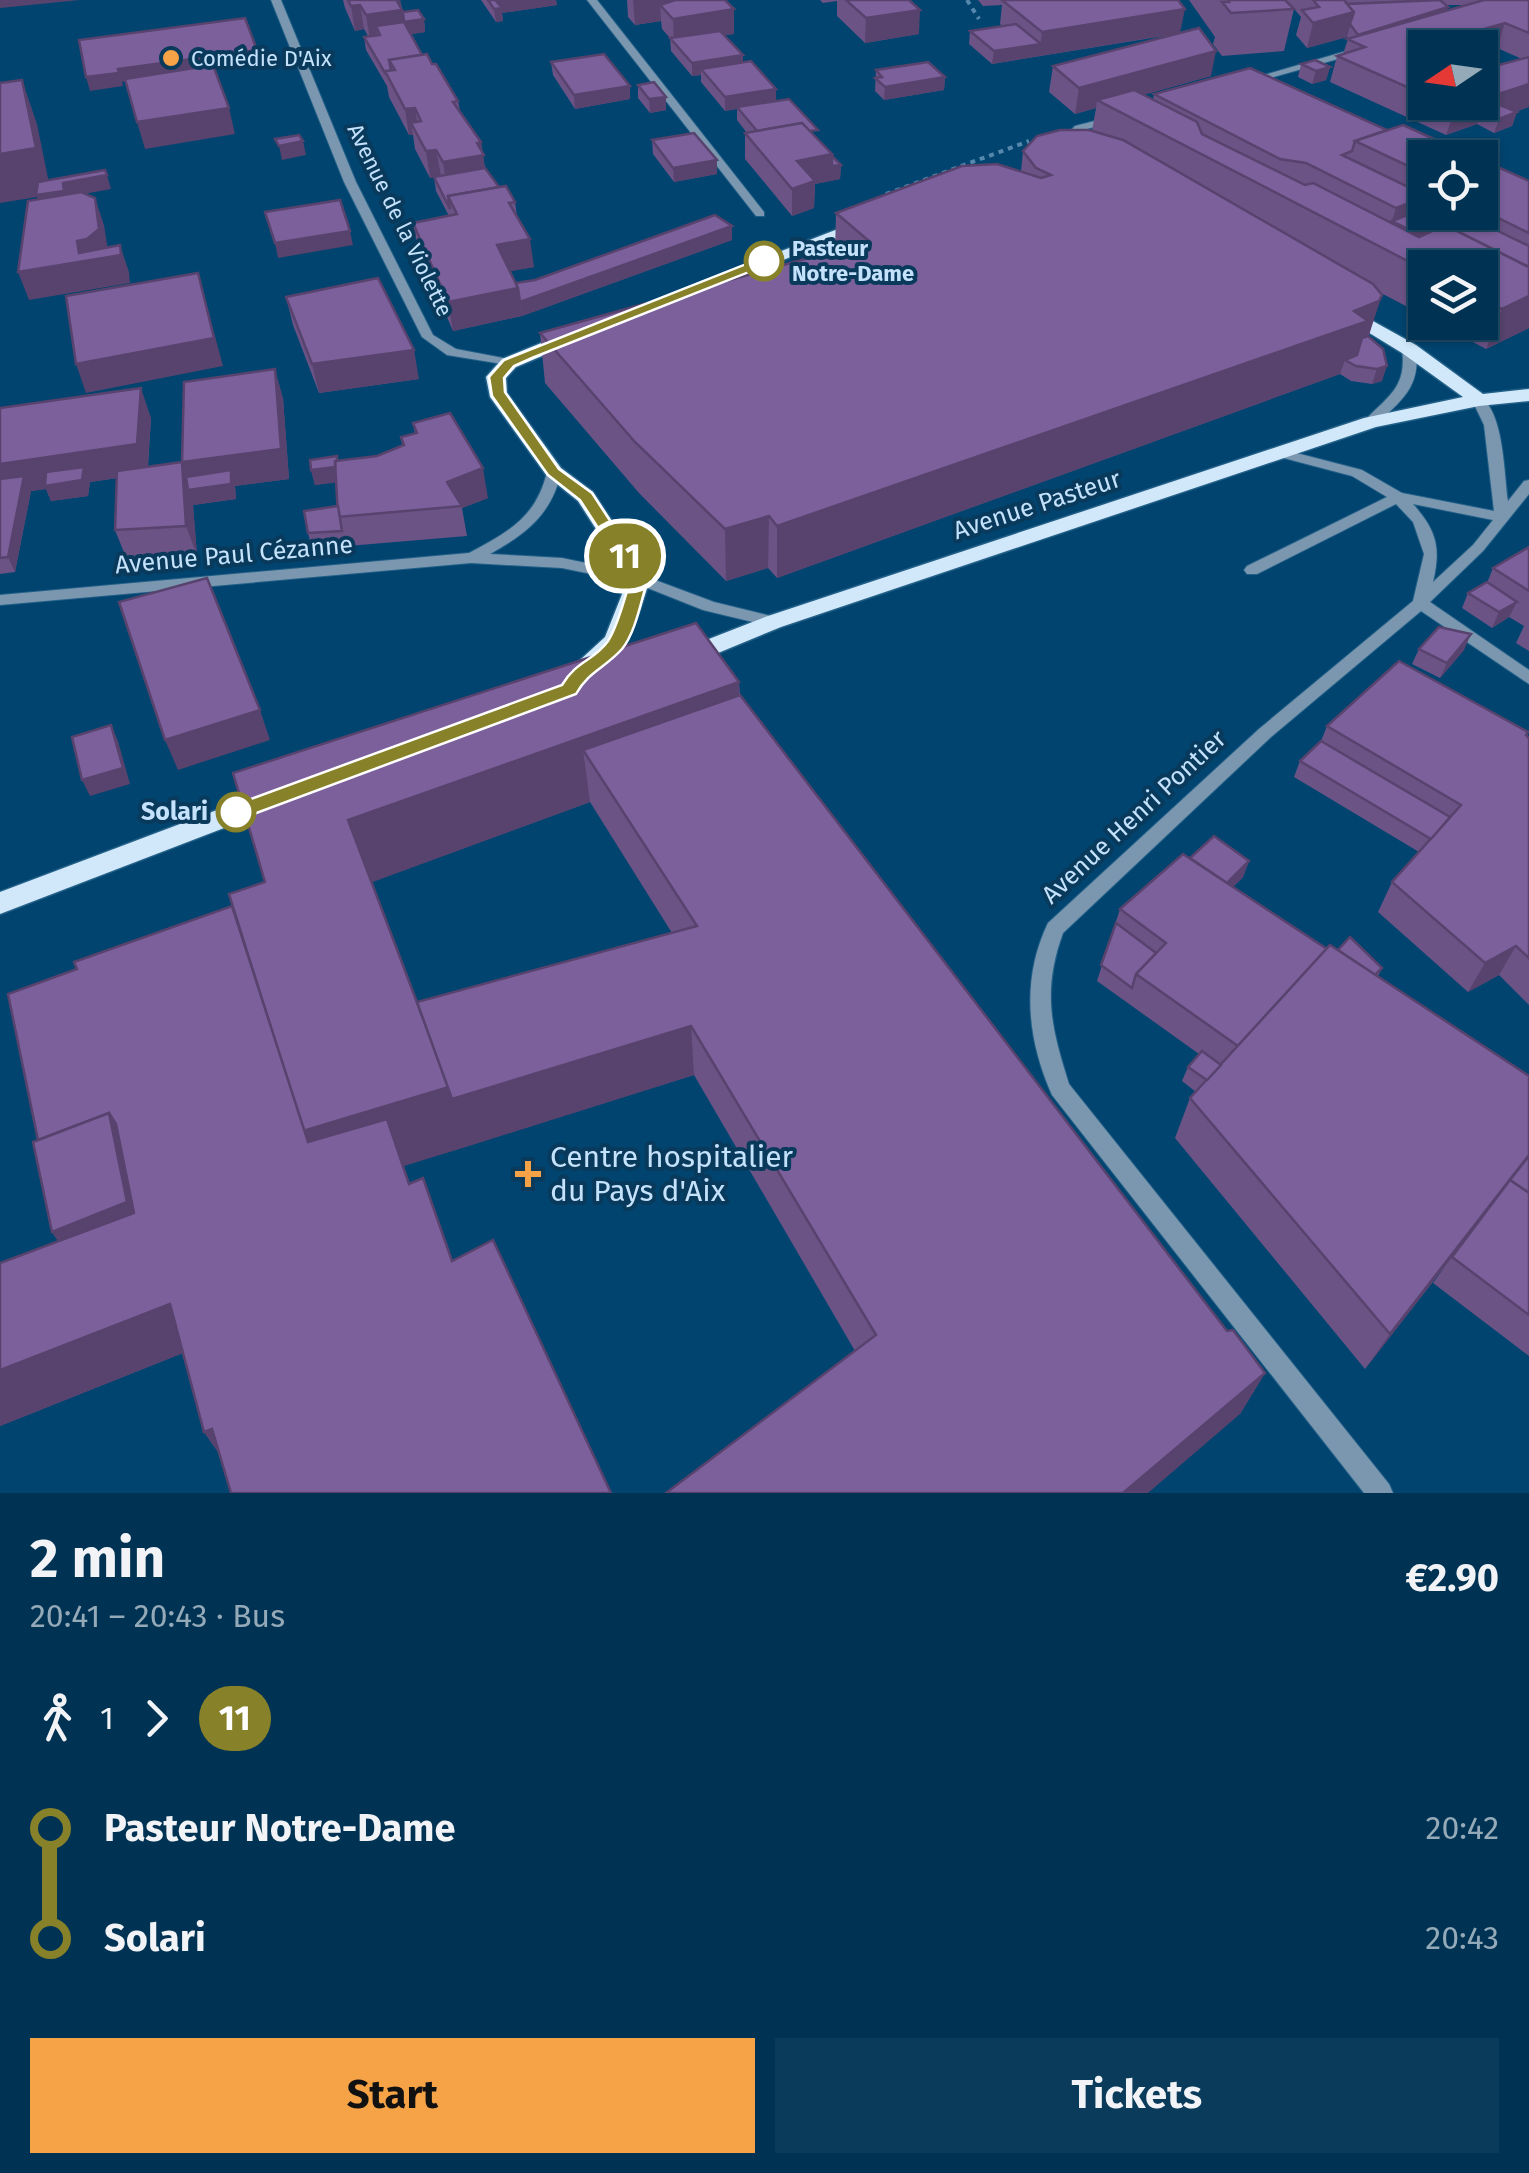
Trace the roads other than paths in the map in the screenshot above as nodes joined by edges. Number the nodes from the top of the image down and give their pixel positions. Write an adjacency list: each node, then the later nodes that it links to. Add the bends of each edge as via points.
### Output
1 (276, 0): 13 (street, Avenue de la Violette, via 350,182 428,337 452,352)
2 (592, 0): 7 (street)
3 (1380, 44): 4 (street)
4 (1230, 86)
5 (1136, 112): 6 (street, via 1080,128 1070,136)
6 (1070, 161)
7 (760, 214)
8 (880, 219): 10 (main road, via 796,257)
9 (1328, 300): 12 (main road)
10 (638, 310)
11 (578, 336): 13 (main road)
12 (1409, 349): 15 (main road); 16 (street, via 1408,385)
13 (509, 363): 18 (main road, via 496,377 497,392)
14 (1529, 395): 15 (main road, Avenue Pasteur)
15 (1479, 400): 16 (main road, Avenue Pasteur); 21 (street, via 1491,426)
16 (1371, 422): 17 (main road, Avenue Pasteur)
17 (1280, 452): 20 (street, via 1341,466); 27 (main road, Avenue Pasteur)
18 (554, 472): 22 (street, Avenue Paul Cézanne, via 551,495 530,522); 24 (main road, via 586,497)
19 (1529, 484): 21 (street, Avenue Henri Pontier)
20 (1398, 497): 21 (street); 23 (street); 26 (street, via 1420,521 1432,554)
21 (1502, 517): 26 (street, Avenue Henri Pontier)
22 (471, 558): 24 (street, Avenue Paul Cézanne, via 562,563); 25 (street, Avenue Paul Cézanne)
23 (1252, 570)
24 (640, 579): 27 (street, Avenue Paul Cézanne); 30 (main road, via 618,642 580,671 569,690)
25 (0, 600)
26 (1420, 604): 29 (street); 33 (street, Avenue Henri Pontier, via 1265,733 1054,929 1038,968 1040,1022 1060,1088)
27 (773, 622): 28 (main road, Avenue Pasteur)
28 (654, 669)
29 (1529, 678)
30 (597, 688)
31 (303, 787): 32 (main road)
32 (0, 903)
33 (1380, 1493)

